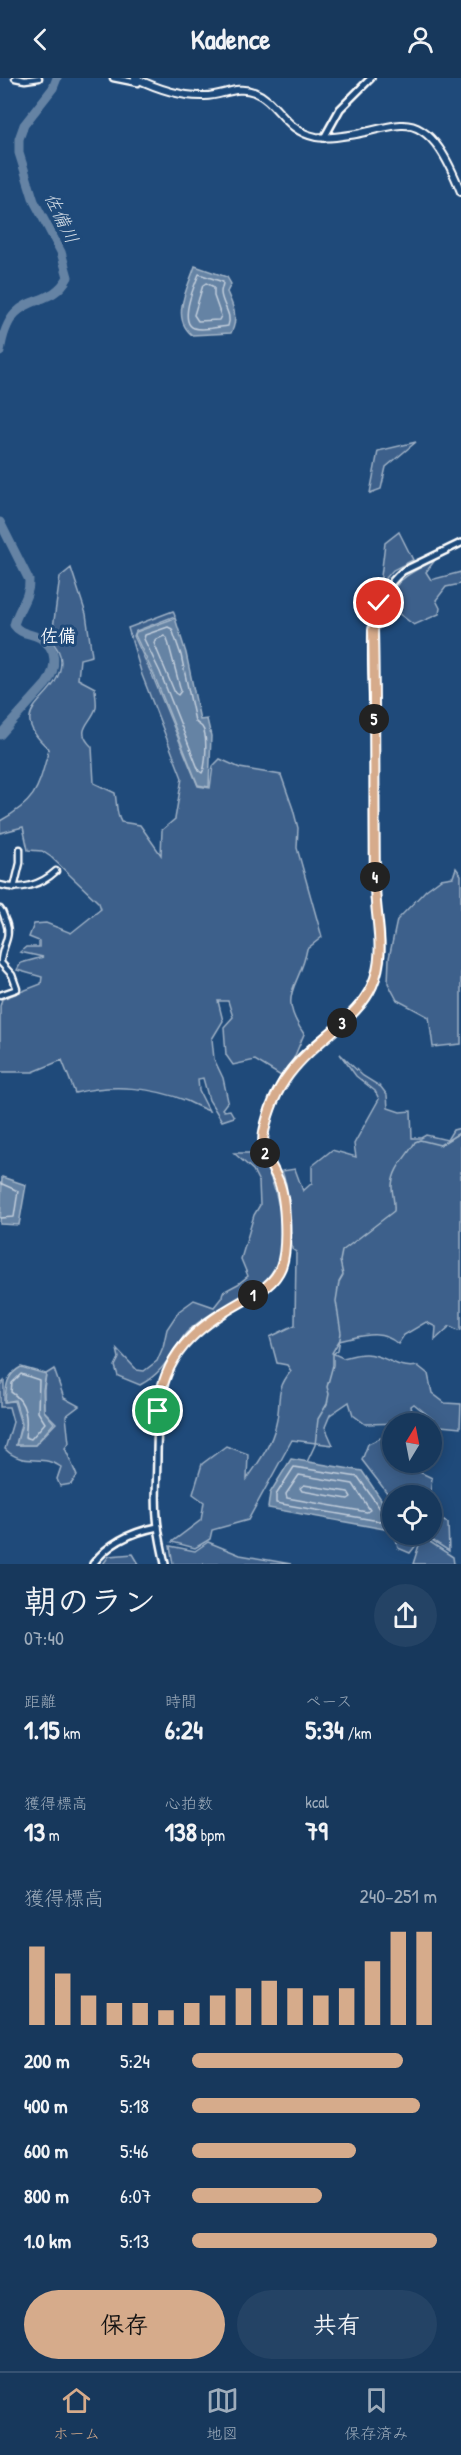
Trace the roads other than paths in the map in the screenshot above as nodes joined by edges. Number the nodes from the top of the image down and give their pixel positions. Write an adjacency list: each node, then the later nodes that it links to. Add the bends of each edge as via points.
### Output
1 (15, 78): 2 (street)
2 (39, 78)
3 (113, 78): 5 (street, via 138,83)
4 (371, 78): 6 (street, via 340,109)
5 (137, 79): 6 (main road, via 200,96 236,89 251,91 298,130)
6 (324, 138): 7 (main road, via 400,125 417,127 432,138)
7 (459, 184): 8 (main road)
8 (461, 192)
9 (461, 543): 16 (street, via 396,576 384,591 374,620 375,884 381,946 378,970 371,989 356,1010 288,1073 267,1122 264,1150 283,1197 285,1246 280,1269 263,1289 199,1329 183,1345 167,1371 158,1411)
10 (20, 849): 13 (street)
11 (56, 871): 13 (street, via 35,885)
12 (0, 885): 13 (street)
13 (14, 888)
14 (0, 909): 15 (street, via 9,930 1,963 12,975 17,989)
15 (0, 995)
16 (158, 1527): 17 (street, via 126,1536); 18 (street)
17 (93, 1564)
18 (165, 1564)

